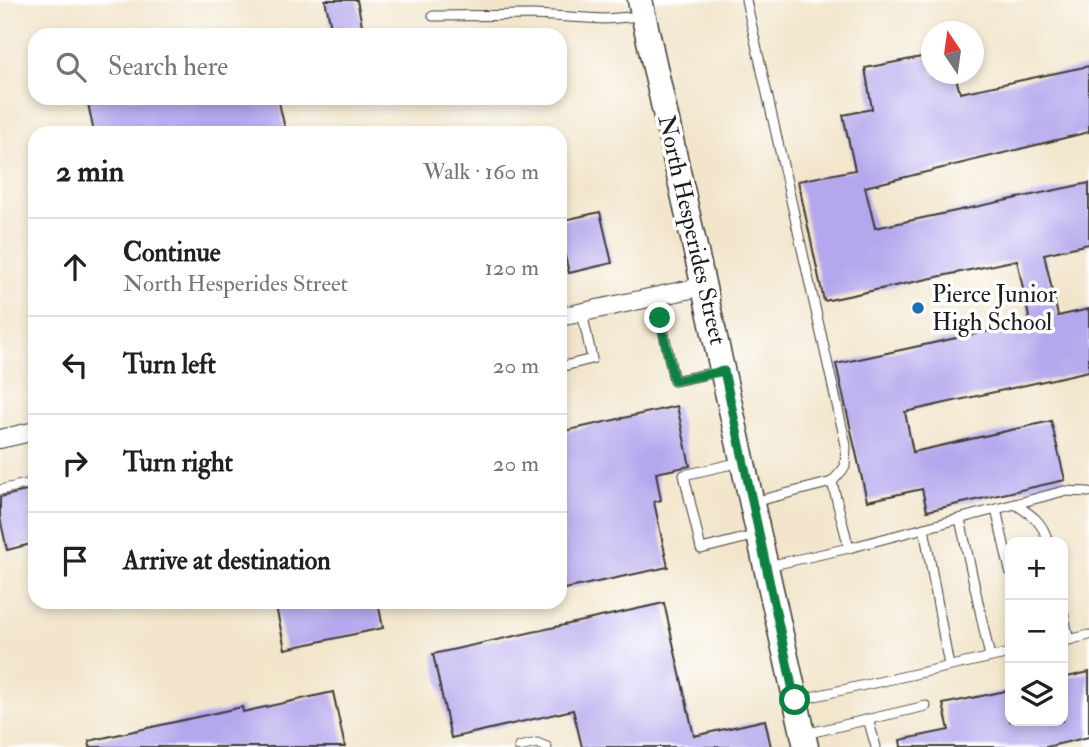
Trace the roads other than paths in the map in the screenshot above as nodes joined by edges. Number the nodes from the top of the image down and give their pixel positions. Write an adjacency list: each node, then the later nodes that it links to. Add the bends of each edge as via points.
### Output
1 (746, 0): 13 (lane, via 846,445 845,467)
2 (642, 8): 3 (lane, via 605,19); 4 (street, North Hesperides Street)
3 (432, 16)
4 (705, 286): 5 (street); 9 (street, North Hesperides Street)
5 (656, 296): 6 (street); 9 (lane, via 674,381)
6 (582, 312): 7 (street); 8 (lane, via 592,359)
7 (567, 315)
8 (567, 364)
9 (724, 371): 12 (street, North Hesperides Street)
10 (28, 433): 11 (street)
11 (0, 439)
12 (743, 461): 17 (street, North Hesperides Street); 22 (lane, via 684,475 701,549)
13 (832, 482): 17 (lane); 24 (lane)
14 (28, 484): 15 (lane)
15 (0, 490)
16 (1089, 492): 18 (lane, via 1064,491)
17 (752, 503): 22 (street, North Hesperides Street)
18 (1015, 504): 19 (lane); 23 (lane, via 1034,517)
19 (996, 509): 20 (lane); 25 (lane)
20 (960, 519): 21 (lane); 30 (lane)
21 (924, 528): 24 (lane); 31 (lane)
22 (759, 535): 26 (street, North Hesperides Street)
23 (1047, 537)
24 (849, 548): 26 (lane)
25 (1005, 549)
26 (766, 566): 32 (street, North Hesperides Street)
27 (1089, 635): 28 (lane)
28 (1068, 640)
29 (1005, 654): 30 (lane)
30 (990, 657): 31 (lane)
31 (949, 666): 32 (lane)
32 (795, 700): 35 (street, North Hesperides Street)
33 (926, 706): 34 (lane)
34 (868, 719): 35 (lane); 38 (lane)
35 (805, 741)
36 (519, 747): 37 (lane, via 537,743)
37 (547, 747)
38 (876, 747)

